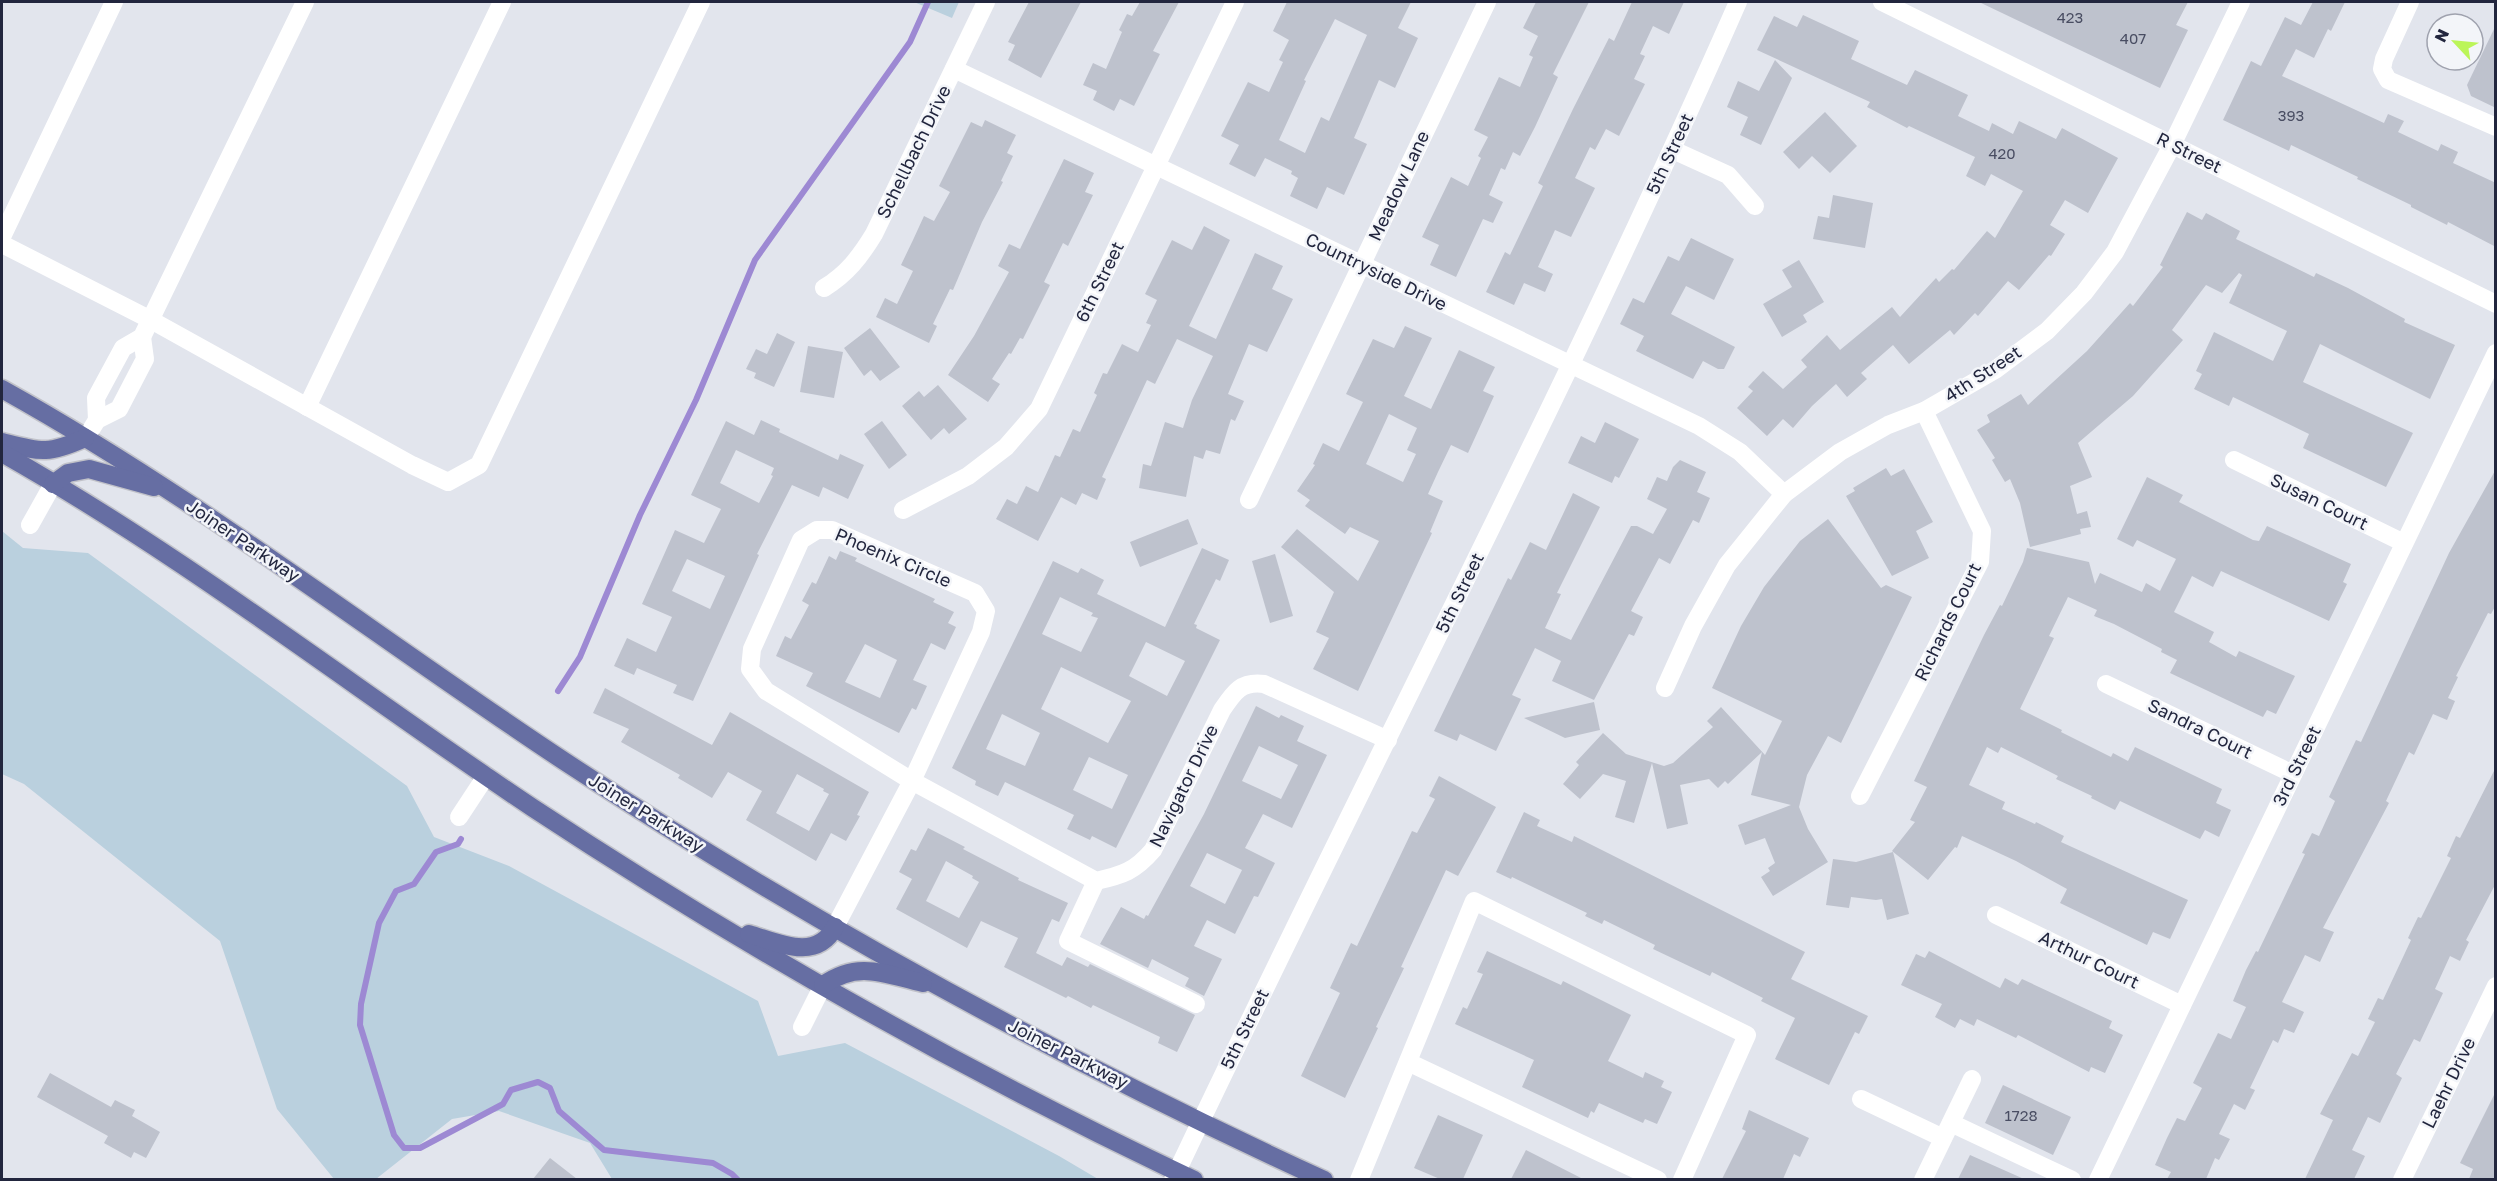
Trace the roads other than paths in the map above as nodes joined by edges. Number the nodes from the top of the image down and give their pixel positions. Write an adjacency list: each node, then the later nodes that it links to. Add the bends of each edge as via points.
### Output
1 (114, 2): 18 (street)
2 (305, 2): 23 (street)
3 (502, 2): 28 (street)
4 (701, 2): 28 (street, via 478,465 448,482)
5 (986, 2): 12 (street, Schellbach Drive)
6 (1235, 2): 16 (street, 6th Street)
7 (1487, 2): 20 (street, Meadow Lane)
8 (1738, 2): 15 (street, 5th Street)
9 (1882, 2): 14 (street, R Street)
10 (2241, 2): 14 (street, 4th Street)
11 (2410, 2): 13 (street, via 2384,59 2382,69 2388,80)
12 (954, 69): 16 (street, Countryside Drive); 21 (street, Schellbach Drive, via 858,261)
13 (2496, 127)
14 (2172, 144): 22 (street, R Street); 29 (street, 4th Street, via 2115,252 2085,293 2047,331 2012,357)
15 (1673, 150): 17 (street, via 1728,176); 26 (street, 5th Street)
16 (1156, 166): 20 (street, Countryside Drive); 39 (street, 6th Street, via 1040,409 1006,447 968,476)
17 (1755, 206)
18 (2, 237)
19 (2, 244): 23 (street)
20 (1361, 265): 26 (street, Countryside Drive); 38 (street, Meadow Lane)
21 (824, 288)
22 (2496, 304)
23 (151, 320): 24 (street); 28 (street)
24 (142, 337): 30 (street, via 123,348 96,398); 30 (street, via 145,359 119,409)
25 (2496, 353): 41 (street, 3rd Street)
26 (1571, 366): 37 (street, Countryside Drive, via 1699,426 1740,452); 44 (street, 5th Street)
27 (2, 389): 31 (main road, Joiner Parkway)
28 (307, 406)
29 (1924, 411): 37 (street, 4th Street, via 1888,425 1840,452); 48 (street, Richards Court, via 1982,531 1980,562)
30 (97, 420): 31 (street)
31 (86, 438): 32 (main road, via 40,452); 36 (main road, Joiner Parkway)
32 (2, 442)
33 (2, 453): 35 (main road)
34 (2234, 460): 41 (street, Susan Court)
35 (53, 484): 36 (main road, via 68,473 89,469); 40 (street); 46 (main road, via 160,550)
36 (172, 493): 53 (main road, Joiner Parkway, via 565,762)
37 (1784, 494): 43 (street, 4th Street, via 1727,565)
38 (1249, 500)
39 (903, 510)
40 (30, 525)
41 (2404, 543): 45 (street, 3rd Street)
42 (2106, 684): 45 (street, Sandra Court)
43 (1665, 688)
44 (1388, 740): 50 (street, Navigator Drive, via 1264,684 1252,682 1237,688 1222,710 1154,850 1140,866); 63 (street, 5th Street)
45 (2293, 774): 58 (street, 3rd Street)
46 (486, 776): 49 (street); 52 (main road)
47 (912, 781): 47 (street, Phoenix Circle, via 766,691 750,669 753,649 801,540 817,530 832,530 975,593 986,611 981,632); 50 (street); 53 (street)
48 (1860, 796)
49 (459, 817)
50 (1096, 881): 57 (street, via 1068,941)
51 (1996, 915): 58 (street, Arthur Court)
52 (724, 927): 53 (main road, via 803,950 829,939); 54 (main road)
53 (835, 927): 56 (main road, Joiner Parkway)
54 (824, 985): 56 (main road, via 837,976 864,969); 59 (street); 65 (main road)
55 (2496, 986): 74 (street, Laehr Drive)
56 (945, 989): 63 (main road, Joiner Parkway)
57 (1196, 1004)
58 (2182, 1005): 73 (street, 3rd Street)
59 (802, 1027)
60 (1408, 1062): 68 (street); 69 (street); 70 (street, via 1474,901 1747,1035)
61 (1972, 1078): 64 (street)
62 (1861, 1099): 64 (street)
63 (1201, 1122): 65 (street, 5th Street); 67 (main road, Joiner Parkway)
64 (1947, 1130): 71 (street); 72 (street)
65 (1175, 1175): 66 (main road)
66 (1194, 1179)
67 (1324, 1179)
68 (1359, 1179)
69 (1658, 1179)
70 (1682, 1179)
71 (1923, 1179)
72 (2072, 1179)
73 (2098, 1179)
74 (2403, 1179)

